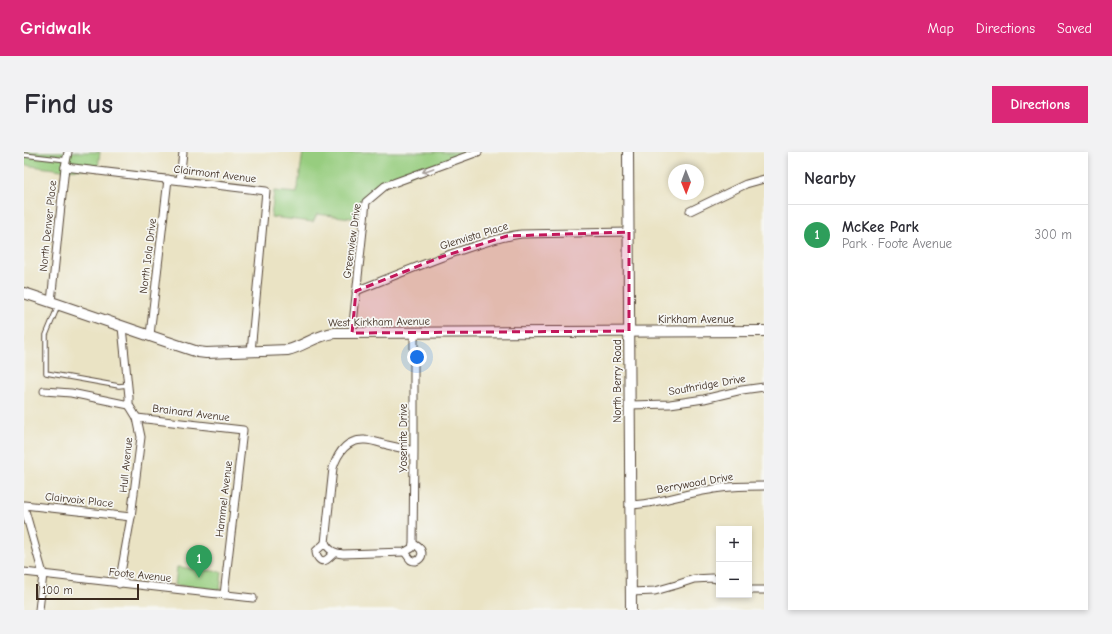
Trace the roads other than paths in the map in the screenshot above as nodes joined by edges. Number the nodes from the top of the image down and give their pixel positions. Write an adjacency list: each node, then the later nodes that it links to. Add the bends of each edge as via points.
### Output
1 (68, 152): 6 (street, North Denver Place)
2 (183, 152): 9 (street)
3 (478, 152): 12 (street, Greenview Drive, one-way to 12, via 385,186 366,202)
4 (628, 152): 11 (street, North Berry Road)
5 (24, 155): 6 (lane)
6 (66, 163): 7 (street, Clairmont Avenue); 14 (street, North Denver Place)
7 (168, 179): 9 (street, Clairmont Avenue); 20 (street, North Iola Drive)
8 (764, 179): 10 (street, via 746,184)
9 (180, 180): 21 (street, Clairmont Avenue, via 266,191)
10 (690, 211)
11 (629, 232): 12 (street, Glenvista Place, via 507,236); 16 (street, North Berry Road)
12 (356, 291): 19 (street, Greenview Drive)
13 (24, 293): 14 (street, West Kirkham Avenue)
14 (55, 303): 15 (street, West Kirkham Avenue); 22 (lane, via 46,335 46,373 118,386)
15 (122, 327): 20 (street, West Kirkham Avenue); 22 (street, Hull Avenue)
16 (629, 331): 17 (street, Kirkham Avenue); 18 (street, West Kirkham Avenue); 26 (street, North Berry Road)
17 (764, 331)
18 (414, 332): 19 (street, West Kirkham Avenue); 29 (street, Yosemite Drive)
19 (352, 333): 21 (street, West Kirkham Avenue, via 328,334 288,350)
20 (150, 335): 21 (street, West Kirkham Avenue, via 198,352)
21 (251, 352)
22 (128, 385): 25 (street, Hull Avenue)
23 (764, 387): 26 (street, Southridge Drive, via 670,404)
24 (44, 391): 25 (street, via 71,393)
25 (129, 405): 27 (street, Hull Avenue)
26 (629, 405): 31 (street, North Berry Road)
27 (137, 418): 28 (street, Brainard Avenue); 33 (street, Hull Avenue, via 141,437)
28 (243, 430): 43 (street, Hammel Avenue)
29 (414, 451): 34 (street, via 366,440 349,443 342,450 334,468); 35 (street, Yosemite Drive, via 410,548)
30 (764, 486): 31 (street, Berrywood Drive, via 709,489)
31 (630, 505): 42 (street, North Berry Road)
32 (24, 506): 33 (street, Clairvoix Place); 37 (street)
33 (130, 517): 39 (street, Hull Avenue)
34 (325, 543): 35 (street); 35 (street, via 316,551 319,559 326,560)
35 (334, 553)
36 (24, 572): 37 (street, Foote Avenue)
37 (43, 574): 39 (street, Foote Avenue); 45 (street)
38 (716, 579): 42 (street, via 694,579 655,591)
39 (119, 584): 43 (street, Foote Avenue)
40 (752, 590): 41 (street)
41 (764, 590)
42 (631, 592): 46 (street, North Berry Road)
43 (224, 595): 44 (street, Foote Avenue)
44 (253, 598)
45 (39, 610)
46 (631, 610)

